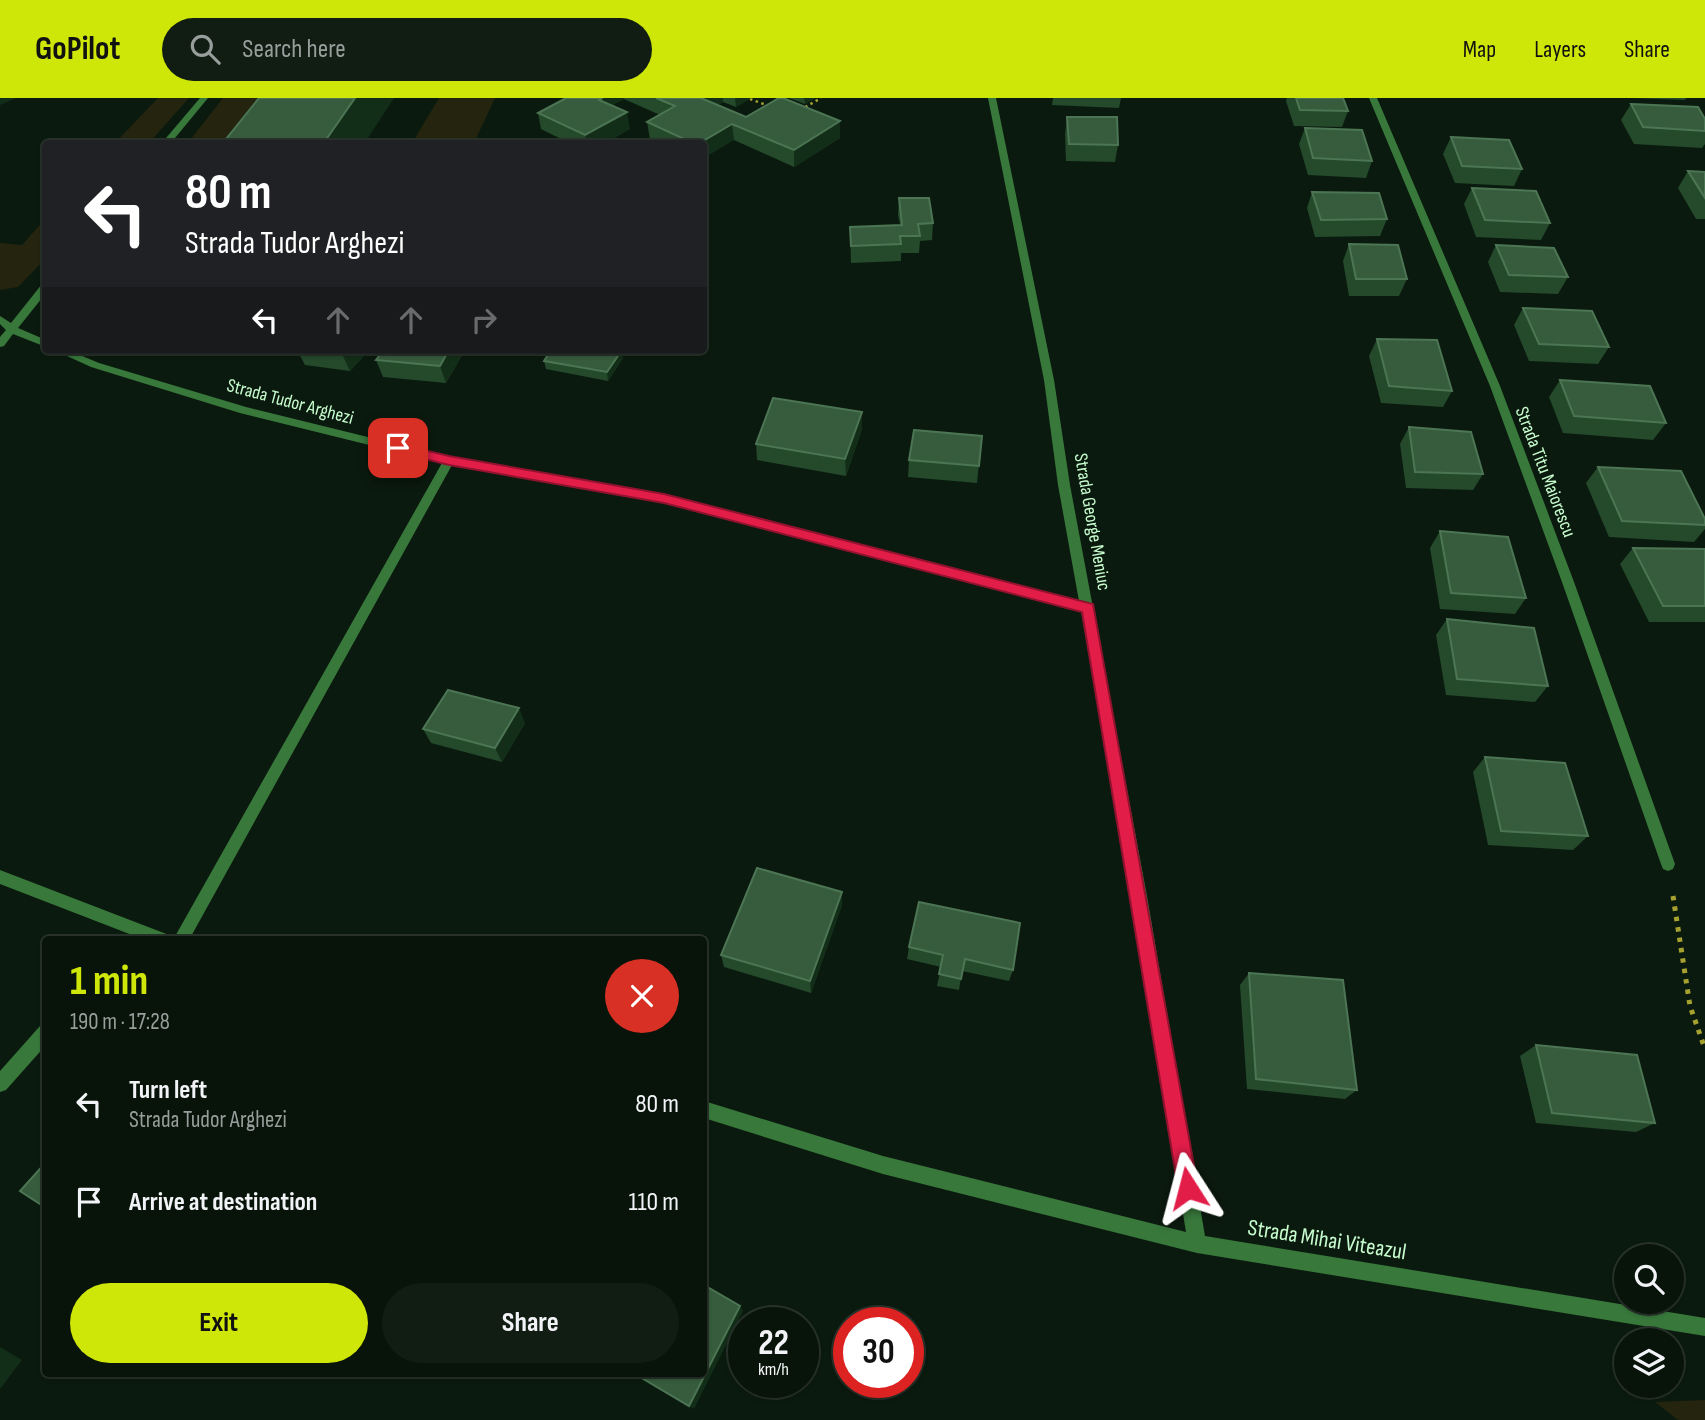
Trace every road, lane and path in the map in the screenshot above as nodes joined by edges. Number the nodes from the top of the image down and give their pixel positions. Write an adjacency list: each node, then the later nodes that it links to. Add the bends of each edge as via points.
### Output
1 (204, 98): 8 (street)
2 (821, 98): 7 (path)
3 (992, 98): 16 (street, Strada George Meniuc)
4 (1373, 98): 17 (street, Strada Titu Maiorescu, via 1494,386)
5 (750, 99): 6 (path)
6 (777, 109)
7 (796, 113)
8 (168, 140)
9 (42, 291): 11 (street)
10 (0, 320): 11 (street)
11 (11, 329): 12 (street); 13 (street)
12 (42, 342)
13 (0, 344)
14 (69, 354): 15 (street, Strada Tudor Arghezi, via 244,410)
15 (449, 461): 16 (street, Strada Tudor Arghezi, via 664,498); 20 (street)
16 (1088, 608): 25 (street, Strada George Meniuc)
17 (1668, 864): 22 (path, via 1690,1006)
18 (0, 877): 19 (street)
19 (132, 934)
20 (183, 936)
21 (42, 1037): 23 (street)
22 (1705, 1049)
23 (0, 1084)
24 (707, 1111): 25 (street, Strada Mihai Viteazul, via 883,1166)
25 (1197, 1244): 26 (street, Strada Mihai Viteazul)
26 (1705, 1327)

